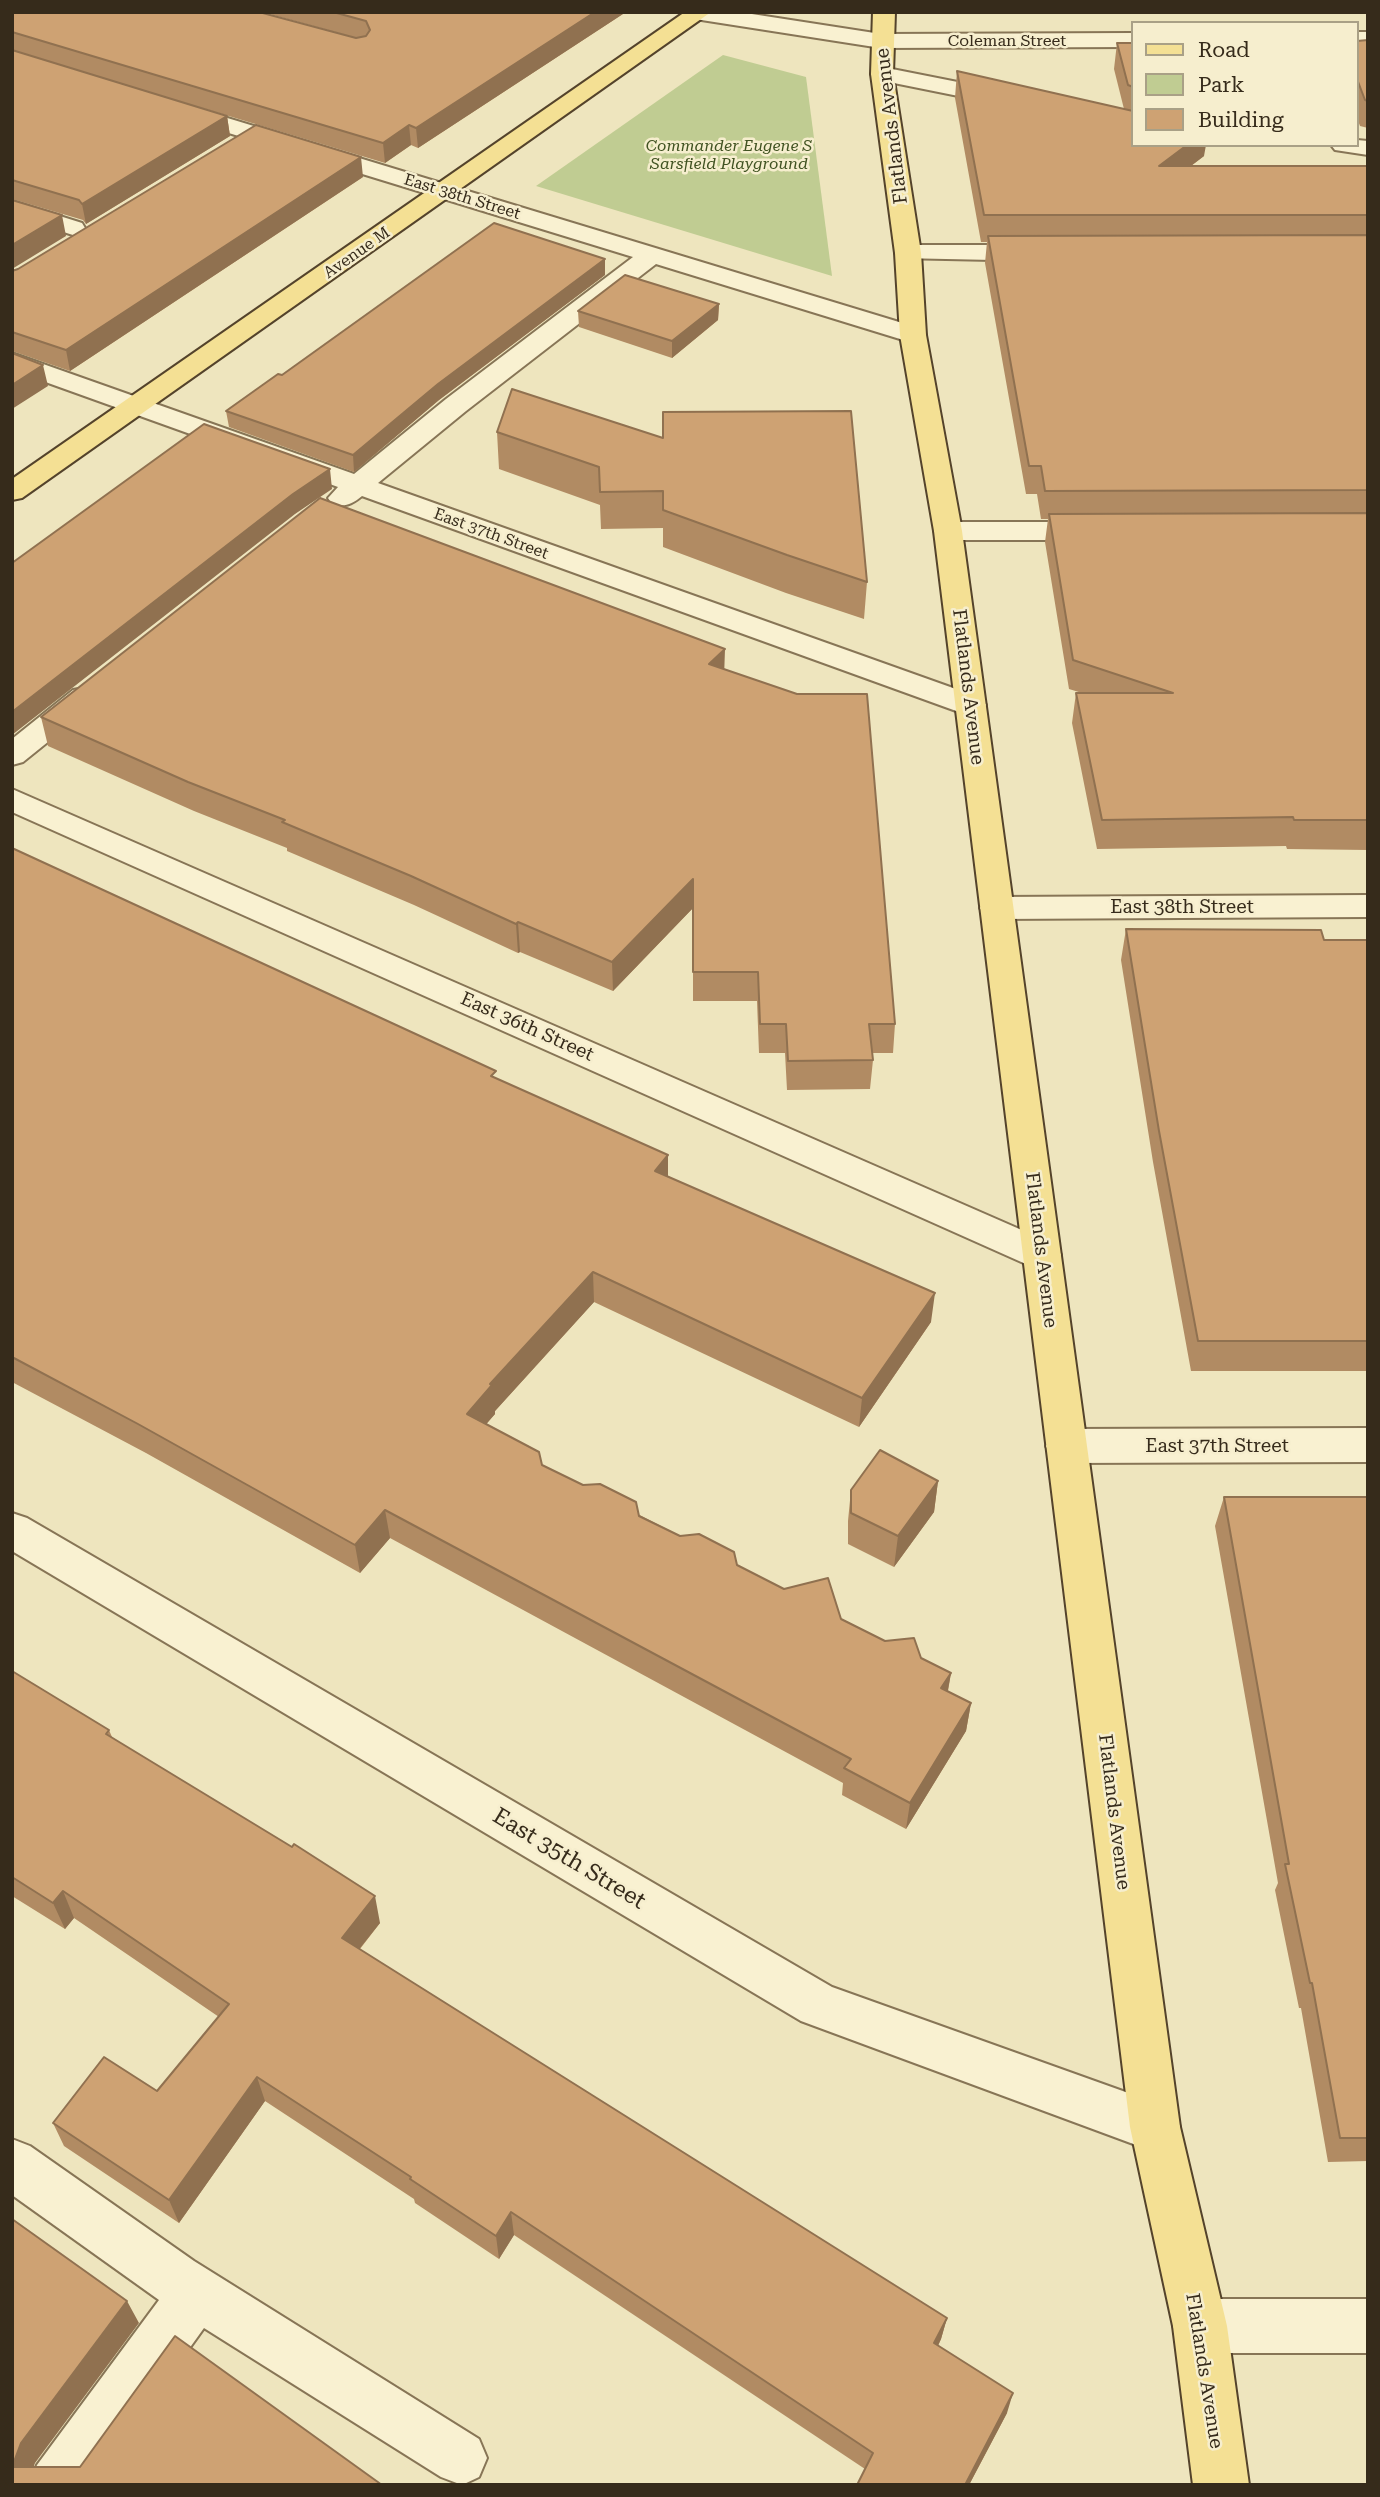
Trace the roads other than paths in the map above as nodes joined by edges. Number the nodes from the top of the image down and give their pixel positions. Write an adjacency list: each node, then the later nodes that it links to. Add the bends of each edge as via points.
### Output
1 (698, 13): 3 (street); 8 (main road, Avenue M)
2 (1132, 40): 3 (street, Coleman Street)
3 (882, 42): 5 (street); 11 (main road, Flatlands Avenue)
4 (153, 102): 6 (street, East 38th Street)
5 (1025, 102)
6 (256, 133): 7 (street); 8 (street, East 38th Street)
7 (229, 150)
8 (447, 192): 13 (street, East 38th Street); 16 (main road, Avenue M)
9 (12, 208): 10 (street)
10 (78, 236)
11 (908, 253): 12 (street); 14 (main road, Flatlands Avenue)
12 (1063, 253)
13 (652, 255): 14 (street, East 38th Street); 17 (street, via 456,405)
14 (913, 335): 20 (main road, Flatlands Avenue)
15 (12, 361): 16 (street, East 37th Street)
16 (136, 406): 17 (street, East 37th Street); 18 (main road, Avenue M)
17 (359, 486): 19 (street); 23 (street, East 37th Street)
18 (12, 492)
19 (320, 513)
20 (947, 531): 21 (street); 23 (main road, Flatlands Avenue)
21 (1124, 531)
22 (111, 676): 24 (street)
23 (970, 705): 27 (main road, Flatlands Avenue)
24 (12, 755)
25 (12, 799): 28 (street, East 36th Street)
26 (1368, 906): 27 (street, East 38th Street)
27 (997, 908): 28 (main road, Flatlands Avenue)
28 (1042, 1255): 30 (main road, Flatlands Avenue)
29 (1368, 1445): 30 (street, East 37th Street)
30 (1067, 1446): 32 (main road, Flatlands Avenue)
31 (12, 1530): 32 (street, East 35th Street, via 818,2006)
32 (1155, 2127): 35 (main road, Flatlands Avenue)
33 (12, 2164): 34 (street)
34 (197, 2293): 37 (street); 38 (street)
35 (1200, 2326): 36 (street); 39 (main road, Flatlands Avenue)
36 (1368, 2326)
37 (460, 2458)
38 (57, 2485)
39 (1222, 2485)

